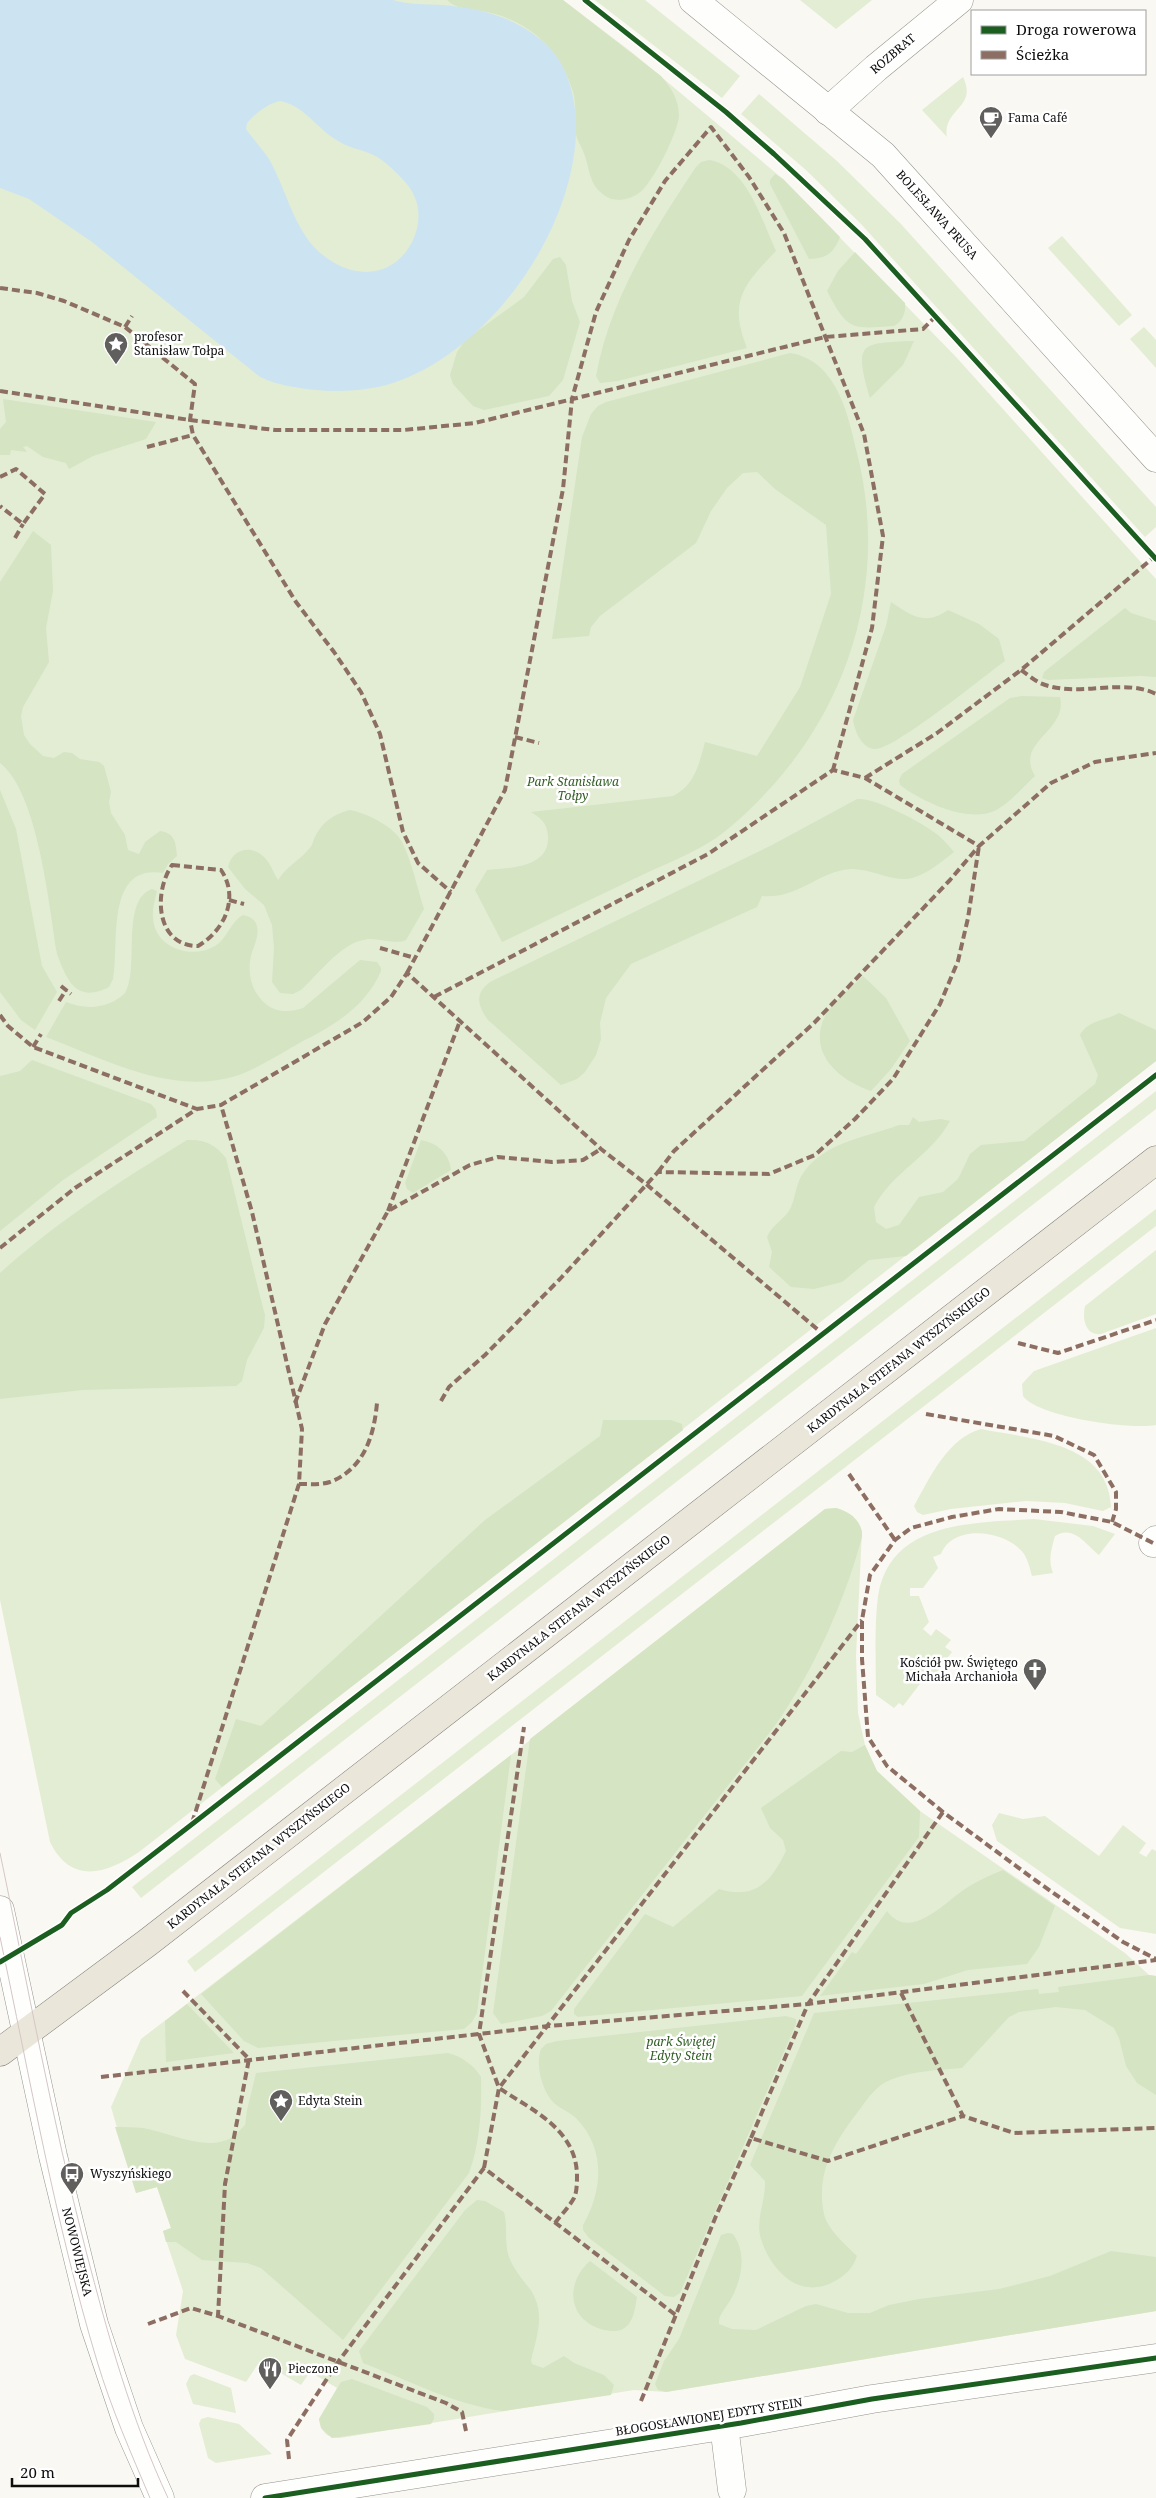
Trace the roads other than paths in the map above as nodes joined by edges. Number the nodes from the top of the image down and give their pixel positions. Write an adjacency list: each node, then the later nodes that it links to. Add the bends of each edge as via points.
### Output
1 (693, 0): 3 (street, BOLESŁAWA PRUSA)
2 (959, 0): 3 (street, ROZBRAT)
3 (828, 111): 4 (street, BOLESŁAWA PRUSA, via 883,156)
4 (1156, 458)
5 (1156, 1160): 7 (main road, KARDYNAŁA STEFANA WYSZYŃSKIEGO)
6 (0, 1910): 7 (street, NOWOWIEJSKA)
7 (26, 2035): 8 (main road, KARDYNAŁA STEFANA WYSZYŃSKIEGO); 12 (street, NOWOWIEJSKA, via 94,2324 129,2428)
8 (0, 2052)
9 (1156, 2358): 10 (street, BŁOGOSŁAWIONEJ EDYTY STEIN, via 872,2399)
10 (724, 2425): 11 (street); 13 (street, BŁOGOSŁAWIONEJ EDYTY STEIN)
11 (732, 2490)
12 (160, 2498)
13 (265, 2498)

